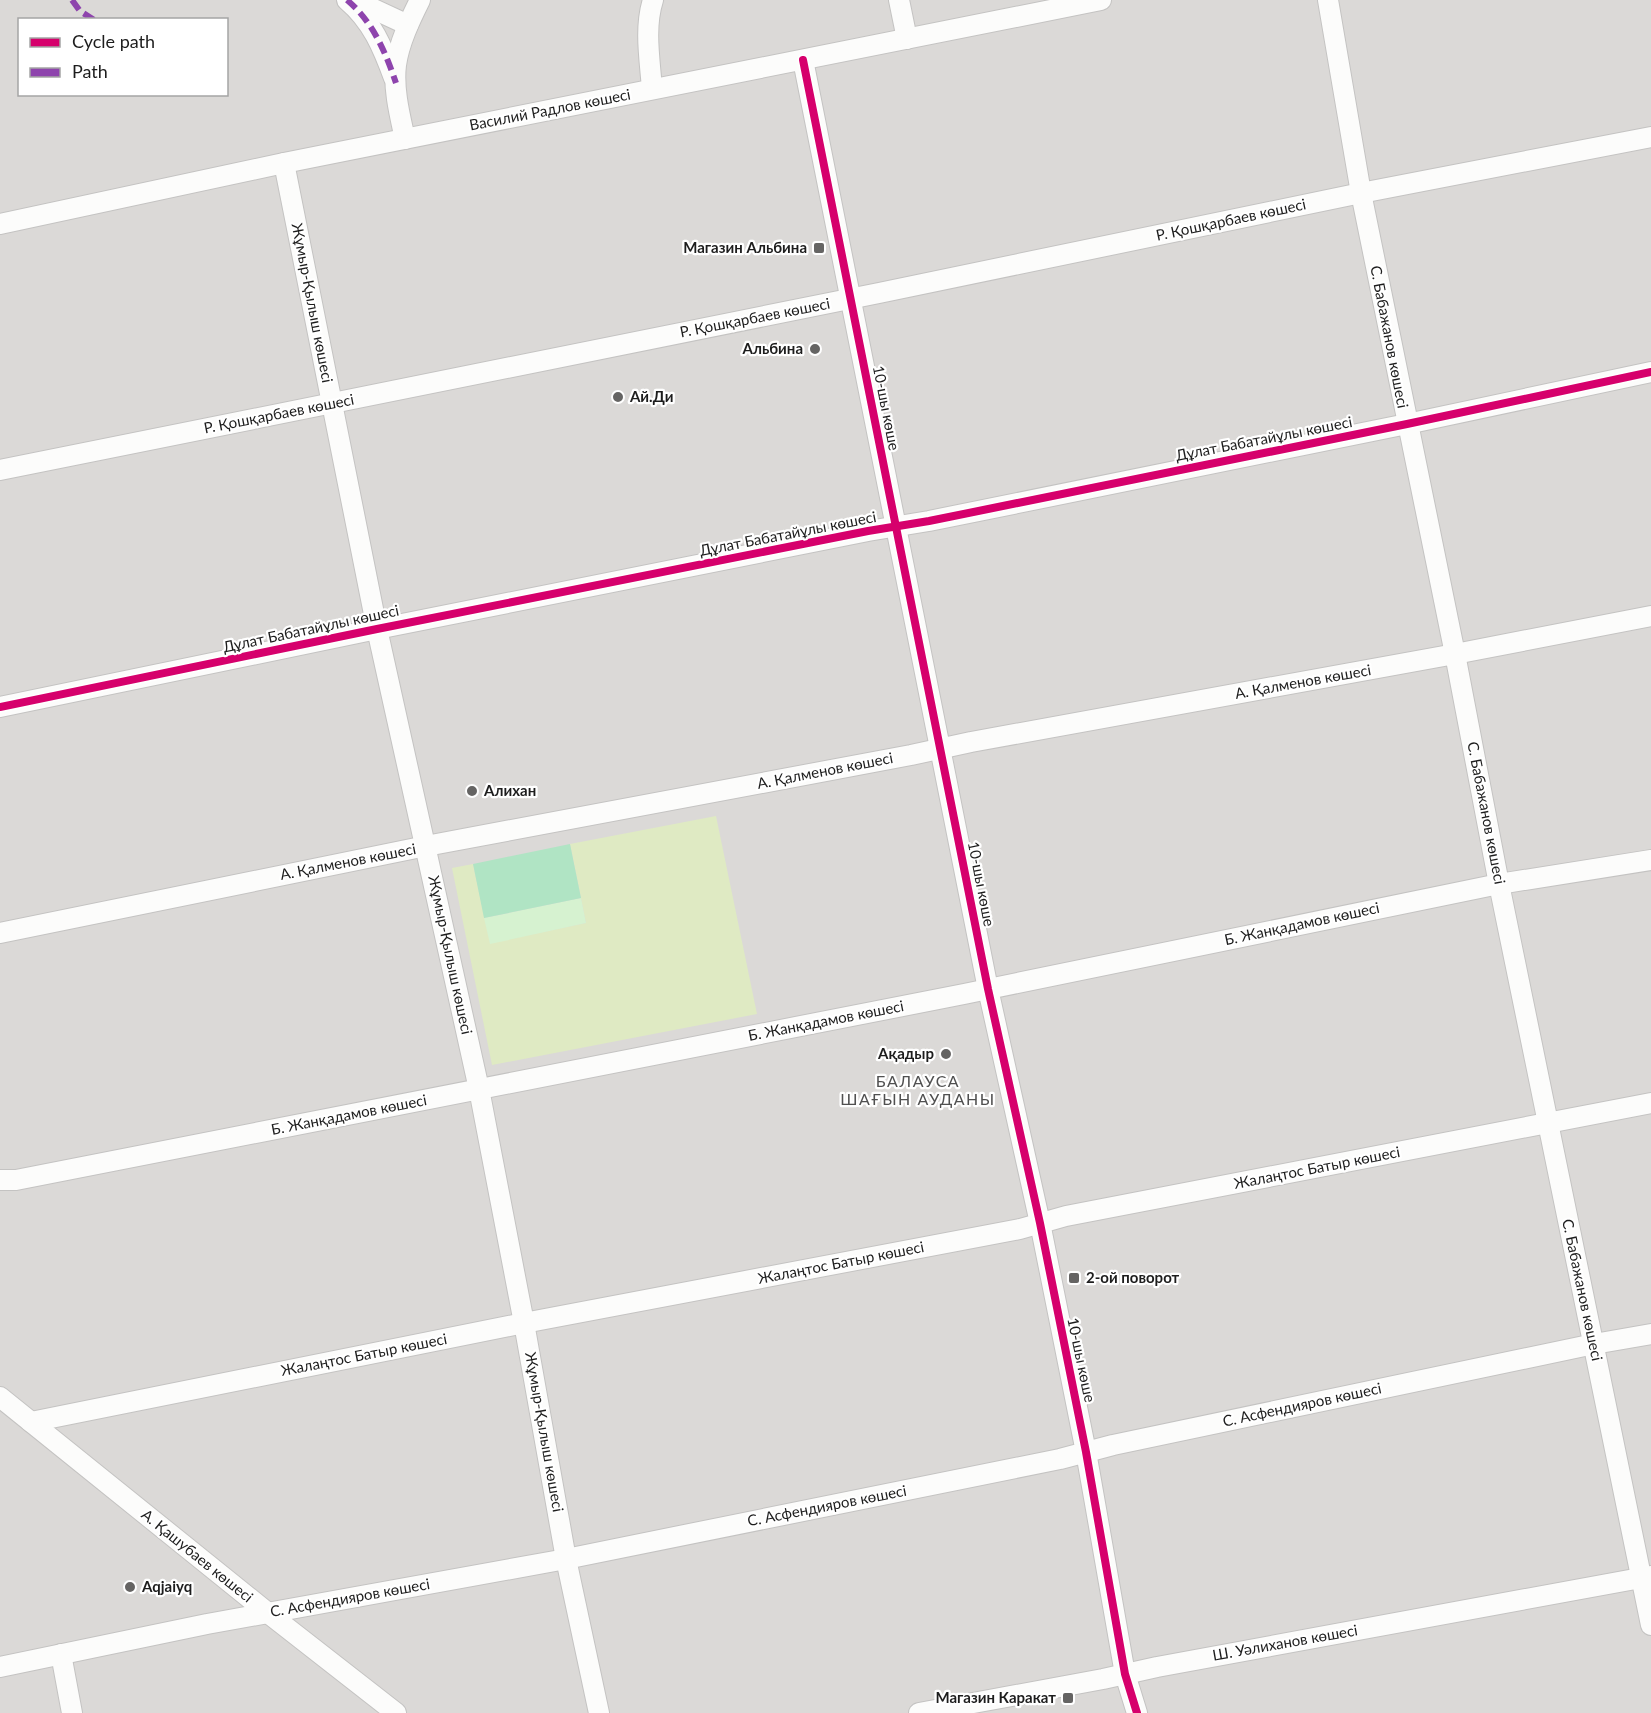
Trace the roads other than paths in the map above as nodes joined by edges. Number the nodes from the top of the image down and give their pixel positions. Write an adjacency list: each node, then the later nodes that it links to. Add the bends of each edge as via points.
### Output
1 (347, 0): 11 (street, via 378,38)
2 (354, 0): 8 (street)
3 (420, 0): 8 (street)
4 (652, 0): 12 (street, via 648,34)
5 (899, 0): 9 (street)
6 (1101, 0): 9 (street, Василий Радлов көшесі)
7 (1328, 0): 16 (street, С. Бабажанов көшесі)
8 (408, 25): 11 (street, via 396,65)
9 (907, 39): 10 (street, Василий Радлов көшесі)
10 (802, 60): 12 (street, Василий Радлов көшесі); 18 (street, 10-шы көше)
11 (396, 83): 14 (street)
12 (652, 89): 14 (street, Василий Радлов көшесі)
13 (1651, 137): 16 (street, Р. Қошқарбаев көшесі)
14 (405, 139): 15 (street, Василий Радлов көшесі)
15 (284, 163): 17 (street, Василий Радлов көшесі); 20 (street, Жұмыр-Қылыш көшесі)
16 (1361, 194): 18 (street, Р. Қошқарбаев көшесі); 21 (street, С. Бабажанов көшесі)
17 (0, 224)
18 (850, 299): 20 (street, Р. Қошқарбаев көшесі); 23 (street, 10-шы көше)
19 (1651, 372): 21 (street, Дұлат Бабатайұлы көшесі)
20 (332, 404): 22 (street, Р. Қошқарбаев көшесі); 25 (street, Жұмыр-Қылыш көшесі)
21 (1407, 424): 23 (street, Дұлат Бабатайұлы көшесі); 26 (street, С. Бабажанов көшесі)
22 (0, 470)
23 (896, 527): 25 (street, Дұлат Бабатайұлы көшесі); 28 (street, 10-шы көше)
24 (1651, 616): 26 (street, А. Қалменов көшесі)
25 (377, 629): 27 (street, Дұлат Бабатайұлы көшесі); 29 (street, Жұмыр-Қылыш көшесі)
26 (1455, 654): 28 (street, А. Қалменов көшесі); 31 (street, С. Бабажанов көшесі)
27 (0, 707)
28 (940, 749): 29 (street, А. Қалменов көшесі); 33 (street, 10-шы көше)
29 (426, 846): 32 (street, А. Қалменов көшесі); 34 (street, Жұмыр-Қылыш көшесі)
30 (1651, 860): 31 (street, Б. Жанқадамов көшесі)
31 (1499, 884): 33 (street, Б. Жанқадамов көшесі); 36 (street, С. Бабажанов көшесі)
32 (0, 933)
33 (988, 989): 34 (street, Б. Жанқадамов көшесі); 38 (street, 10-шы көше)
34 (479, 1089): 37 (street, Б. Жанқадамов көшесі); 39 (street, Жұмыр-Қылыш көшесі)
35 (1651, 1103): 36 (street, Жалаңтос Батыр көшесі)
36 (1548, 1124): 38 (street, Жалаңтос Батыр көшесі); 41 (street, С. Бабажанов көшесі)
37 (0, 1180)
38 (1040, 1223): 39 (street, Жалаңтос Батыр көшесі); 44 (street, 10-шы көше)
39 (524, 1323): 43 (street, Жалаңтос Батыр көшесі); 45 (street, Жұмыр-Қылыш көшесі)
40 (1651, 1334): 41 (street, С. Асфендияров көшесі)
41 (1594, 1344): 44 (street, С. Асфендияров көшесі); 46 (street, С. Бабажанов көшесі)
42 (0, 1397): 43 (street, А. Қашубаев көшесі)
43 (31, 1422): 47 (street, А. Қашубаев көшесі)
44 (1086, 1452): 45 (street, С. Асфендияров көшесі); 51 (street, 10-шы көше)
45 (566, 1559): 47 (street, С. Асфендияров көшесі); 54 (street, Жұмыр-Қылыш көшесі)
46 (1646, 1577): 48 (street, С. Бабажанов көшесі); 51 (street, Ш. Уәлиханов көшесі)
47 (268, 1613): 49 (street, С. Асфендияров көшесі); 53 (street, А. Қашубаев көшесі)
48 (1651, 1625)
49 (61, 1654): 50 (street, С. Асфендияров көшесі); 52 (street)
50 (0, 1667)
51 (1125, 1674): 55 (street, Ш. Уәлиханов көшесі); 56 (street, 10-шы көше)
52 (72, 1713)
53 (396, 1713)
54 (599, 1713)
55 (919, 1713)
56 (1137, 1713)

